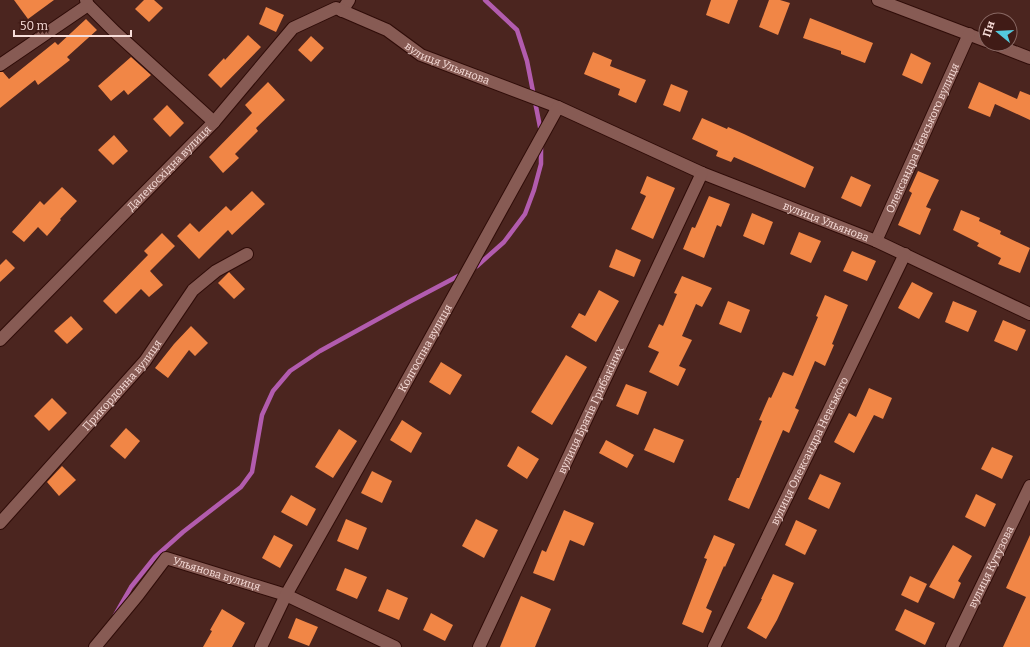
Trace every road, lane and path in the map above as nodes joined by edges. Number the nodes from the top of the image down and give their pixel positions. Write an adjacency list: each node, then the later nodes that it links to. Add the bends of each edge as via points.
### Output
1 (349, 0): 4 (street)
2 (878, 0): 5 (street)
3 (87, 3): 9 (street); 11 (street, via 115,32)
4 (342, 11): 10 (street, вулиця Ульянова, via 387,30 421,55); 11 (street, Далекосхідна вулиця, via 336,8 293,28)
5 (969, 34): 6 (street); 13 (street, Олександра Невського вулиця)
6 (978, 38)
7 (1015, 52): 8 (street)
8 (1030, 58)
9 (0, 65)
10 (558, 107): 12 (street, вулиця Ульянова); 20 (street, Колгоспна вулиця)
11 (214, 122): 17 (street, Далекосхідна вулиця)
12 (702, 173): 13 (street, вулиця Ульянова); 24 (street, вулиця Братів Грибакіних)
13 (876, 241): 15 (street, вулиця Ульянова)
14 (247, 254): 19 (street, Прикордонна вулиця, via 216,270 193,290 145,361)
15 (905, 254): 16 (street, вулиця Ульянова); 25 (street, вулиця Олександра Невського)
16 (1030, 314)
17 (0, 340)
18 (1030, 486): 26 (street, вулиця Кутузова)
19 (0, 523)
20 (286, 595): 21 (street, Ульянова вулиця, via 166,558); 22 (street, Колгоспна вулиця); 23 (street)
21 (95, 647)
22 (261, 647)
23 (395, 647)
24 (479, 647)
25 (714, 647)
26 (952, 647)

